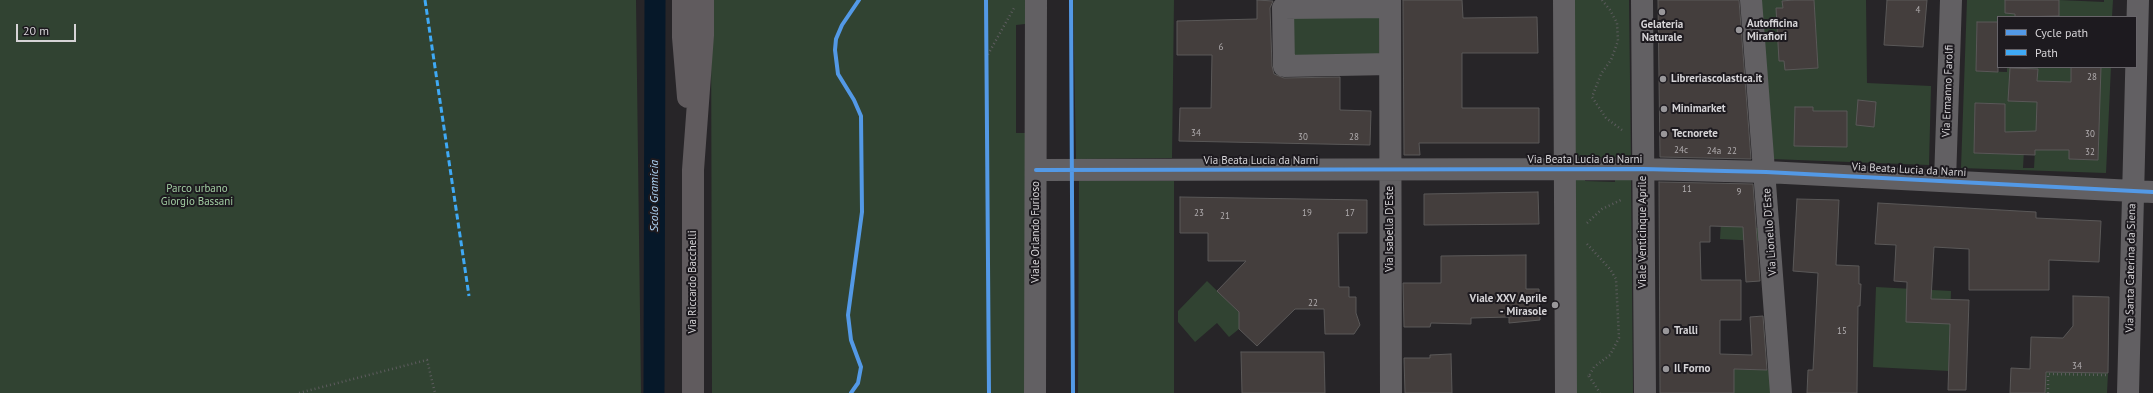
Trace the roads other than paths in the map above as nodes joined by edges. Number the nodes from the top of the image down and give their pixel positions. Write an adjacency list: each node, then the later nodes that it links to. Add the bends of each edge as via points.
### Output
1 (683, 0): 13 (main road, Via Riccardo Bacchelli, via 683,37)
2 (703, 0): 13 (main road, Via Riccardo Bacchelli, via 703,35)
3 (1036, 0): 14 (street, Viale Orlando Furioso)
4 (1564, 0): 11 (street)
5 (1642, 0): 12 (street, Viale Venticinque Aprile)
6 (1751, 0): 16 (street, Via Lionello D'Este)
7 (1951, 0): 17 (street, Via Ermanno Farolfi)
8 (2138, 0): 18 (street, Via Santa Caterina da Siena)
9 (1390, 3): 10 (street, Via Isabella D'Este); 10 (street, Via Isabella D'Este, via 1283,8 1284,66)
10 (1390, 64): 15 (street, Via Isabella D'Este)
11 (1566, 168): 12 (street, Via Beata Lucia da Narni); 15 (street, Via Beata Lucia da Narni); 19 (street)
12 (1643, 169): 16 (street, Via Beata Lucia da Narni); 23 (street, Viale Venticinque Aprile)
13 (693, 170): 20 (main road, Via Riccardo Bacchelli)
14 (1036, 170): 15 (street, Via Beata Lucia da Narni); 21 (street, Viale Orlando Furioso)
15 (1390, 170): 22 (street, Via Isabella D'Este)
16 (1766, 172): 17 (street, Via Beata Lucia da Narni); 24 (street, Via Lionello D'Este)
17 (1945, 181): 18 (street, Via Beata Lucia da Narni)
18 (2143, 191): 25 (street, Via Santa Caterina da Siena)
19 (1566, 384)
20 (693, 393)
21 (1036, 393)
22 (1391, 393)
23 (1645, 393)
24 (1781, 393)
25 (2128, 393)

